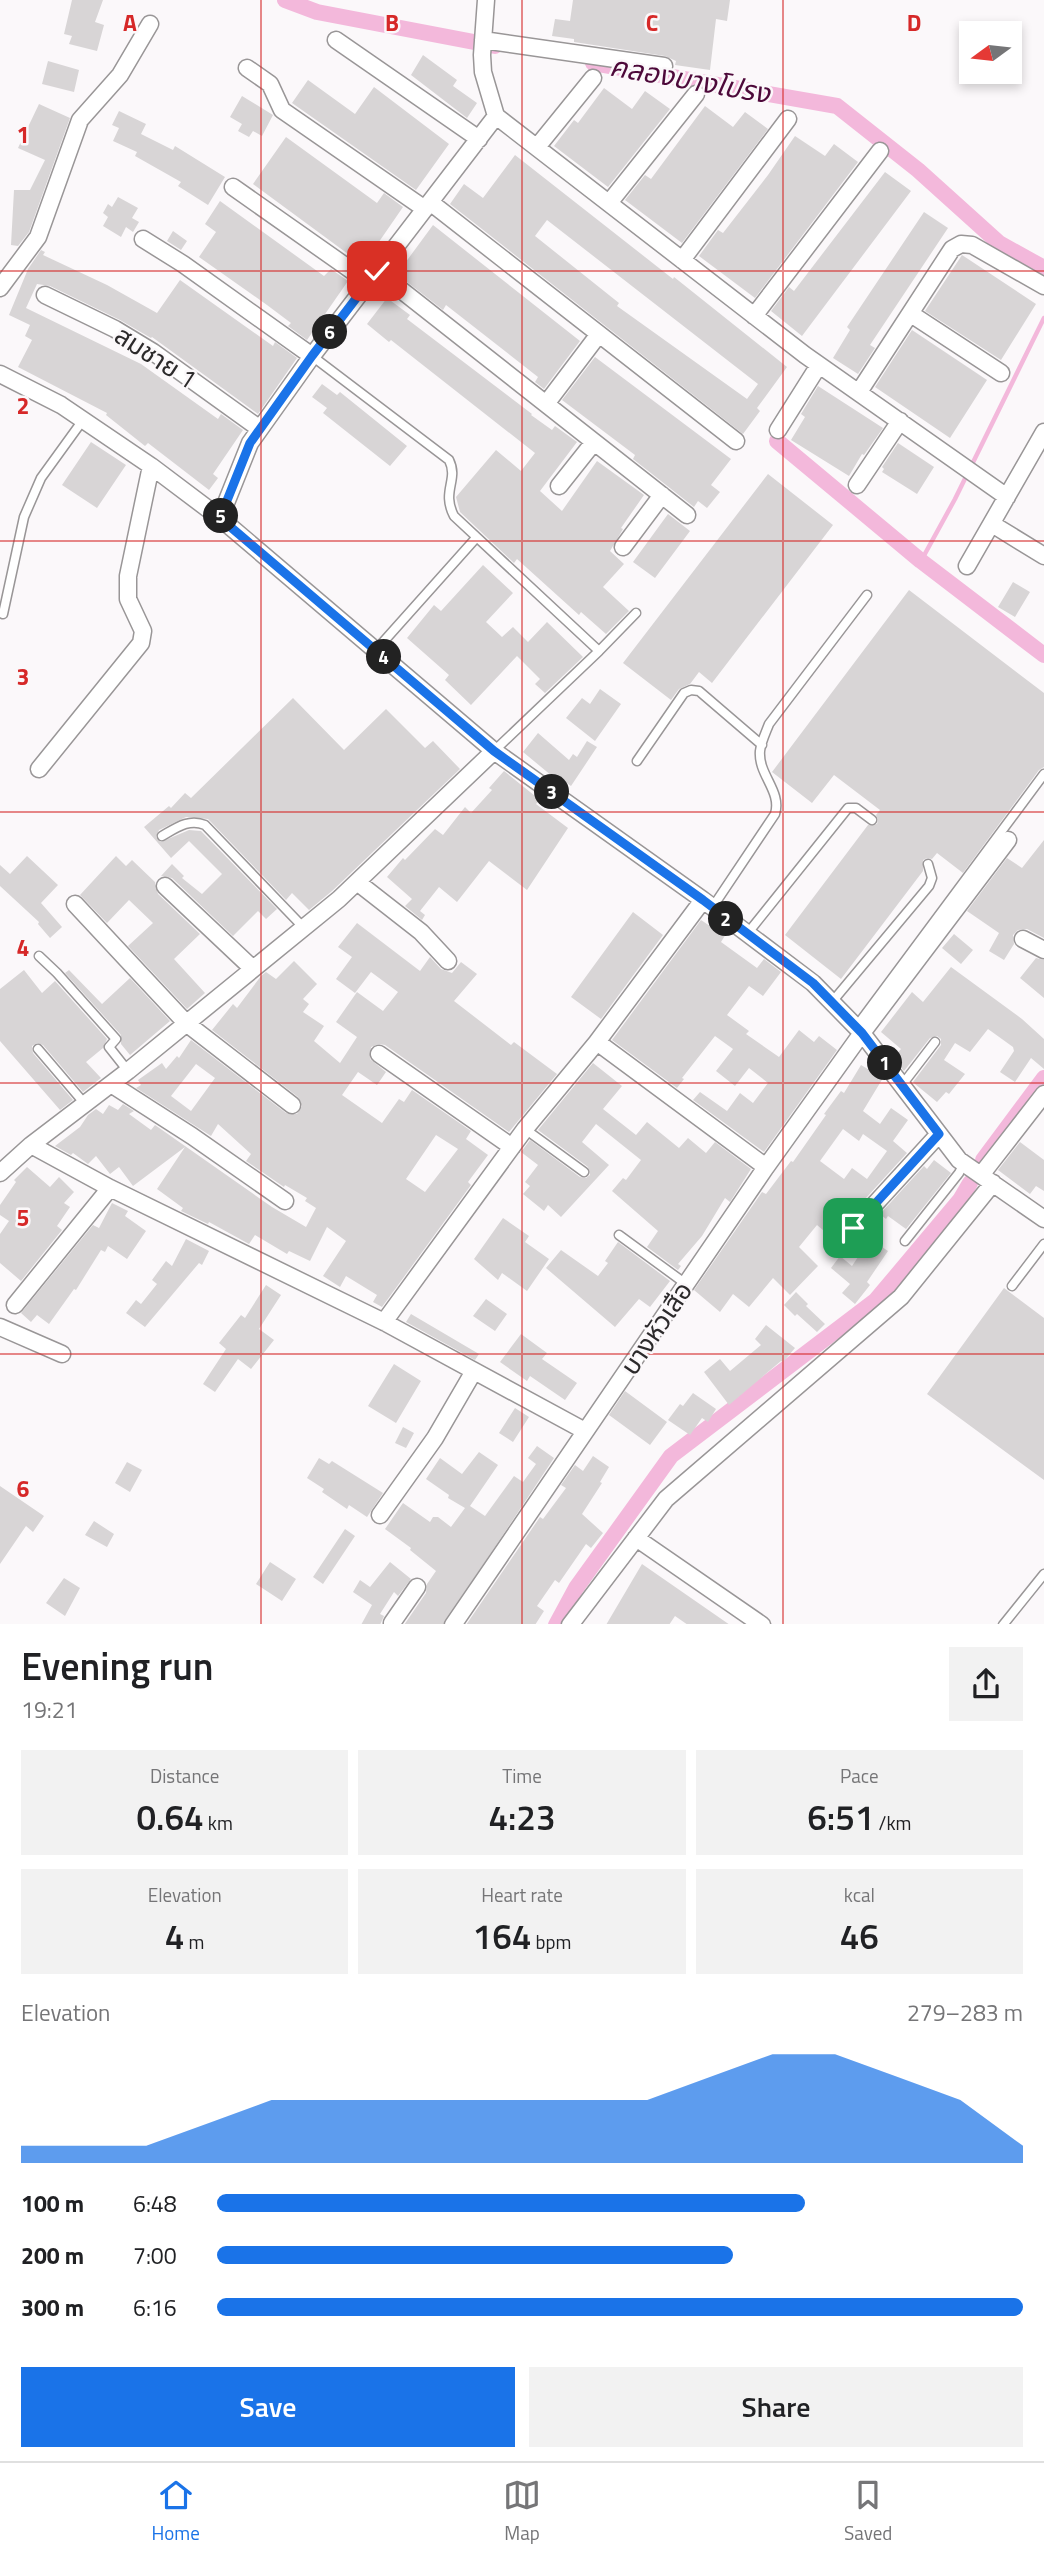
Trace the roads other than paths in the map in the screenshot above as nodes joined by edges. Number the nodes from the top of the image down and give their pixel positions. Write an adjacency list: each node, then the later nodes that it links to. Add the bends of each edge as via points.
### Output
1 (486, 0): 4 (street)
2 (150, 24): 21 (street, via 120,75 80,121 38,237)
3 (336, 40): 11 (street)
4 (483, 43): 5 (street); 9 (street, via 483,72)
5 (664, 66)
6 (247, 68): 16 (street, via 270,84 282,110)
7 (593, 78): 12 (street)
8 (696, 94): 15 (street)
9 (496, 116): 11 (street); 12 (street)
10 (788, 119): 18 (street)
11 (479, 139): 16 (street)
12 (537, 147): 15 (street)
13 (880, 151): 24 (street)
14 (233, 187): 19 (street)
15 (609, 204): 18 (street)
16 (427, 205): 19 (street); 25 (street)
17 (143, 239): 26 (street)
18 (682, 260): 24 (street)
19 (372, 276): 26 (street); 31 (street)
20 (1044, 286): 23 (street, via 972,245 961,244 952,249)
21 (0, 288)
22 (45, 295): 34 (street, สมชาย 1, via 153,352)
23 (911, 314): 28 (street); 30 (street)
24 (754, 316): 27 (street)
25 (599, 334): 31 (street); 37 (street)
26 (312, 356): 34 (street); 47 (lane, via 449,460 453,468 448,504)
27 (819, 365): 30 (street); 35 (street)
28 (1001, 373)
29 (0, 374): 32 (street)
30 (859, 392): 33 (street)
31 (546, 404): 38 (street)
32 (83, 420): 39 (street); 53 (lane, via 41,478 24,517)
33 (900, 421): 40 (street); 43 (street)
34 (260, 429): 45 (street)
35 (778, 430)
36 (1044, 432): 43 (street)
37 (736, 441)
38 (594, 442): 41 (street); 42 (street)
39 (151, 466): 45 (street); 59 (street, via 128,576 128,599 143,631 141,643)
40 (857, 485)
41 (559, 486)
42 (662, 495): 44 (street); 48 (street)
43 (1006, 497): 46 (street)
44 (687, 515)
45 (220, 518): 54 (street)
46 (992, 524): 49 (street); 50 (street)
47 (476, 538): 54 (lane); 55 (lane)
48 (623, 547)
49 (1044, 556)
50 (967, 566)
51 (867, 594): 56 (lane, via 769,724)
52 (636, 613): 55 (lane)
53 (3, 614)
54 (376, 650): 57 (street)
55 (599, 650): 57 (lane)
56 (762, 745): 58 (lane, via 699,691 691,690 684,693); 68 (lane, via 761,765 778,804 775,814)
57 (494, 751): 65 (street); 68 (street)
58 (637, 761)
59 (39, 769)
60 (1044, 774): 78 (lane)
61 (872, 820): 70 (lane, via 856,808 848,808)
62 (162, 836): 69 (lane, via 182,824 205,825)
63 (1007, 840): 78 (street, บางหัวเสือ)
64 (929, 864): 76 (lane, via 929,886)
65 (357, 882): 69 (street); 74 (street, via 421,932)
66 (165, 886): 75 (street)
67 (75, 904): 77 (street)
68 (708, 904): 70 (street); 79 (street)
69 (304, 928): 75 (street)
70 (747, 935): 76 (street)
71 (1023, 939): 72 (street)
72 (1044, 950)
73 (39, 956): 83 (lane, via 116,1039 109,1047)
74 (448, 961)
75 (253, 970): 77 (street)
76 (832, 1002): 78 (street)
77 (186, 1023): 83 (street); 88 (street)
78 (859, 1030): 85 (street); 94 (street, บางหัวเสือ)
79 (597, 1042): 89 (street); 94 (street)
80 (935, 1042): 85 (lane)
81 (37, 1049): 87 (lane)
82 (379, 1054): 92 (street)
83 (128, 1071): 84 (street)
84 (111, 1084): 87 (street); 99 (street)
85 (902, 1085): 90 (street)
86 (1044, 1094): 97 (street)
87 (85, 1104): 91 (street)
88 (292, 1105)
89 (525, 1129): 92 (street); 96 (lane)
90 (939, 1134): 93 (street); 101 (street)
91 (31, 1145): 95 (street); 98 (street)
92 (512, 1147): 108 (street)
93 (964, 1163): 97 (street); 103 (lane)
94 (766, 1167): 105 (street, บางหัวเสือ)
95 (0, 1172)
96 (584, 1172)
97 (987, 1179): 100 (street); 114 (street, via 901,1297 666,1499)
98 (110, 1188): 107 (street); 108 (street)
99 (285, 1201)
100 (1044, 1219)
101 (853, 1228)
102 (620, 1235): 105 (lane)
103 (905, 1241)
104 (1044, 1244): 106 (lane)
105 (685, 1284): 112 (street, บางหัวเสือ)
106 (1012, 1286)
107 (15, 1304)
108 (384, 1322): 111 (street)
109 (0, 1327): 110 (street)
110 (62, 1354)
111 (474, 1371): 112 (street); 113 (street, via 435,1438)
112 (585, 1431): 118 (street, บางหัวเสือ)
113 (380, 1515)
114 (636, 1538): 119 (street); 120 (street)
115 (1044, 1574): 121 (lane)
116 (417, 1587): 117 (street)
117 (391, 1624)
118 (454, 1624)
119 (571, 1624)
120 (761, 1624)
121 (1004, 1624)

